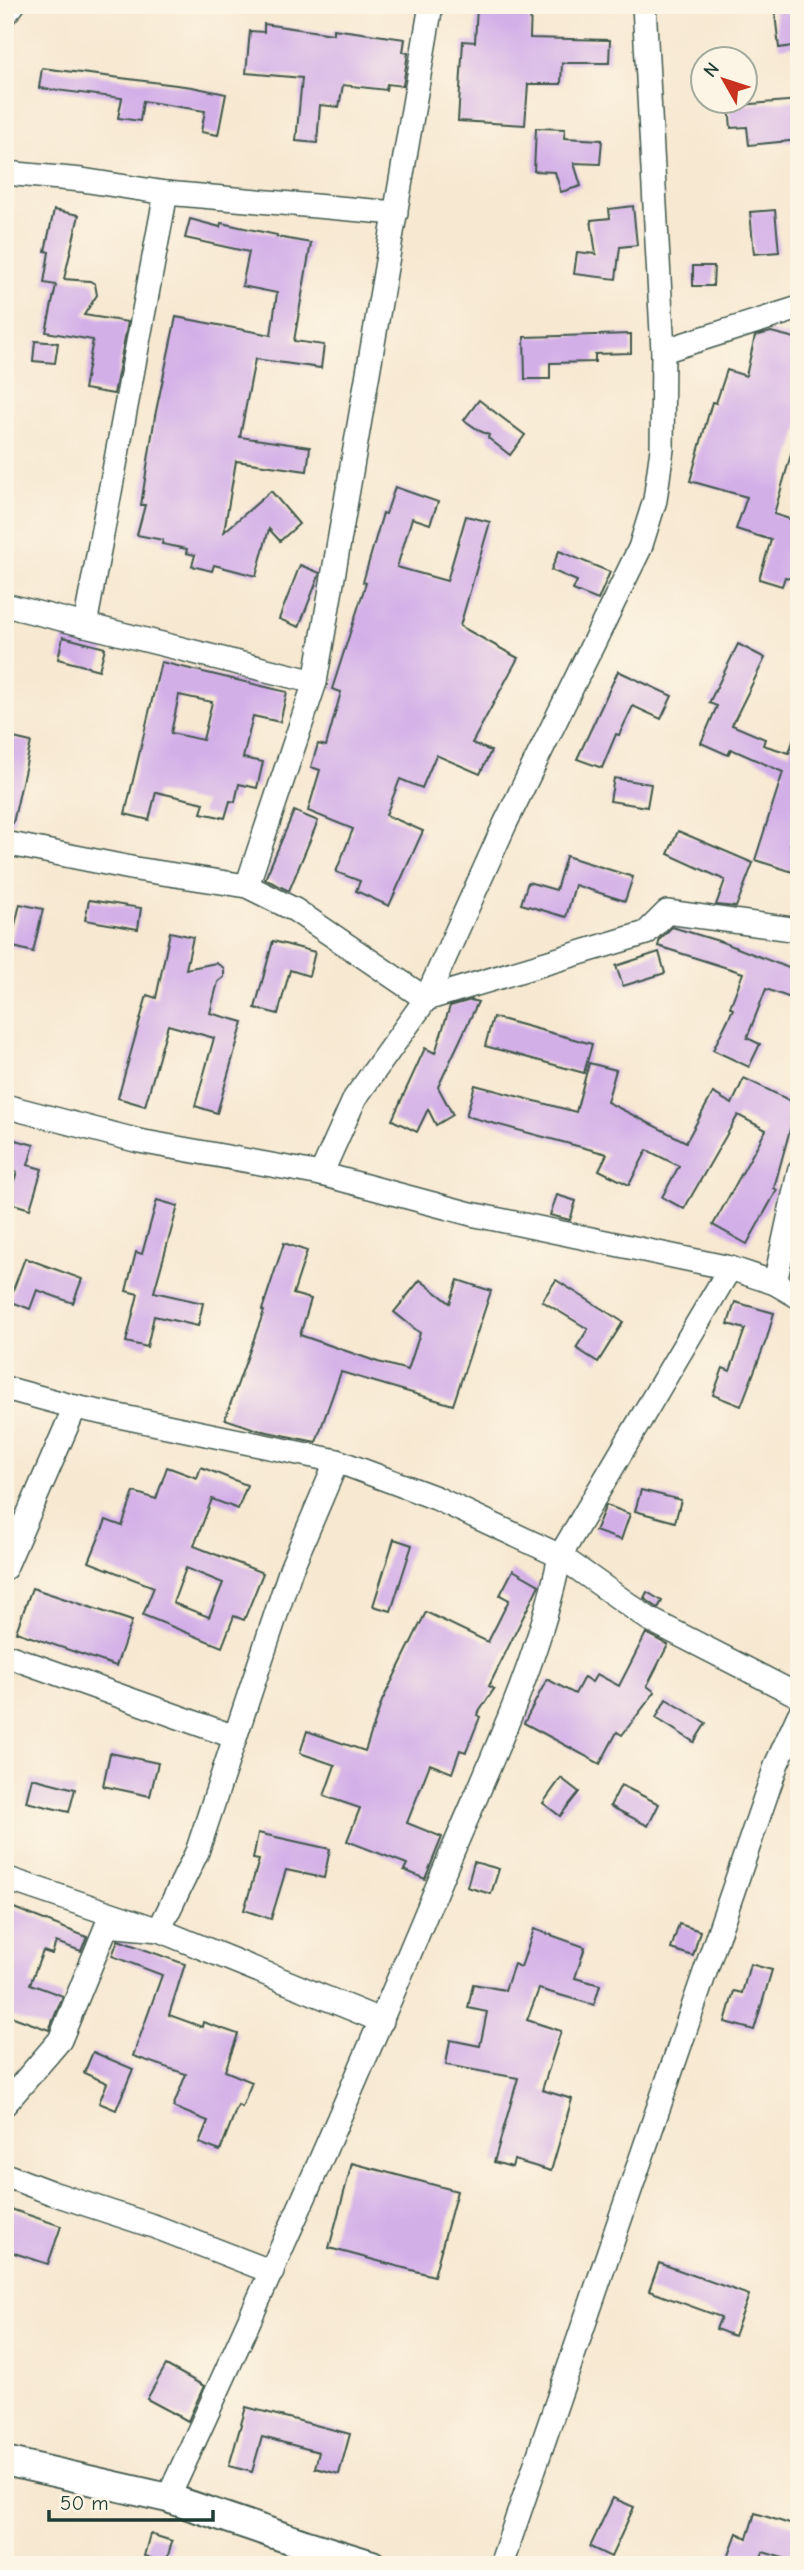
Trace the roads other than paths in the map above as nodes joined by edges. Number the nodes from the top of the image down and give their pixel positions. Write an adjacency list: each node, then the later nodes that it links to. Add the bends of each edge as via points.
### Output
1 (13, 5): 4 (street)
2 (431, 5): 7 (street)
3 (644, 5): 9 (street)
4 (5, 14)
5 (5, 173): 6 (street)
6 (166, 192): 7 (street); 11 (street)
7 (396, 214): 12 (street)
8 (799, 308): 9 (street)
9 (663, 351): 16 (street, via 662,449 655,500 640,548 505,824)
10 (5, 605): 11 (street)
11 (85, 625): 12 (street)
12 (315, 682): 14 (street)
13 (5, 843): 14 (street)
14 (247, 886): 16 (street, via 295,910)
15 (799, 930): 16 (street, via 667,912 646,933)
16 (426, 999): 19 (street, via 355,1098)
17 (9, 1110): 19 (street, via 139,1142)
18 (799, 1172): 21 (street)
19 (321, 1174): 20 (street, via 471,1214)
20 (730, 1268): 21 (street); 26 (street)
21 (775, 1283): 22 (street)
22 (799, 1297)
23 (5, 1388): 24 (street)
24 (75, 1407): 25 (street); 27 (street)
25 (337, 1461): 26 (street, via 436,1498); 31 (street, via 291,1569)
26 (560, 1556): 29 (street, via 649,1619); 34 (street, via 552,1598 525,1677)
27 (5, 1568)
28 (5, 1655): 31 (street)
29 (799, 1696)
30 (799, 1716): 41 (street, via 777,1763)
31 (235, 1737): 33 (street, via 197,1852)
32 (5, 1878): 33 (street)
33 (159, 1930): 34 (street); 35 (street, via 107,1925 60,2040)
34 (382, 2021): 37 (street)
35 (5, 2104)
36 (5, 2175): 37 (street)
37 (272, 2272): 39 (street)
38 (5, 2461): 39 (street)
39 (168, 2498): 40 (street)
40 (372, 2565)
41 (501, 2565)

